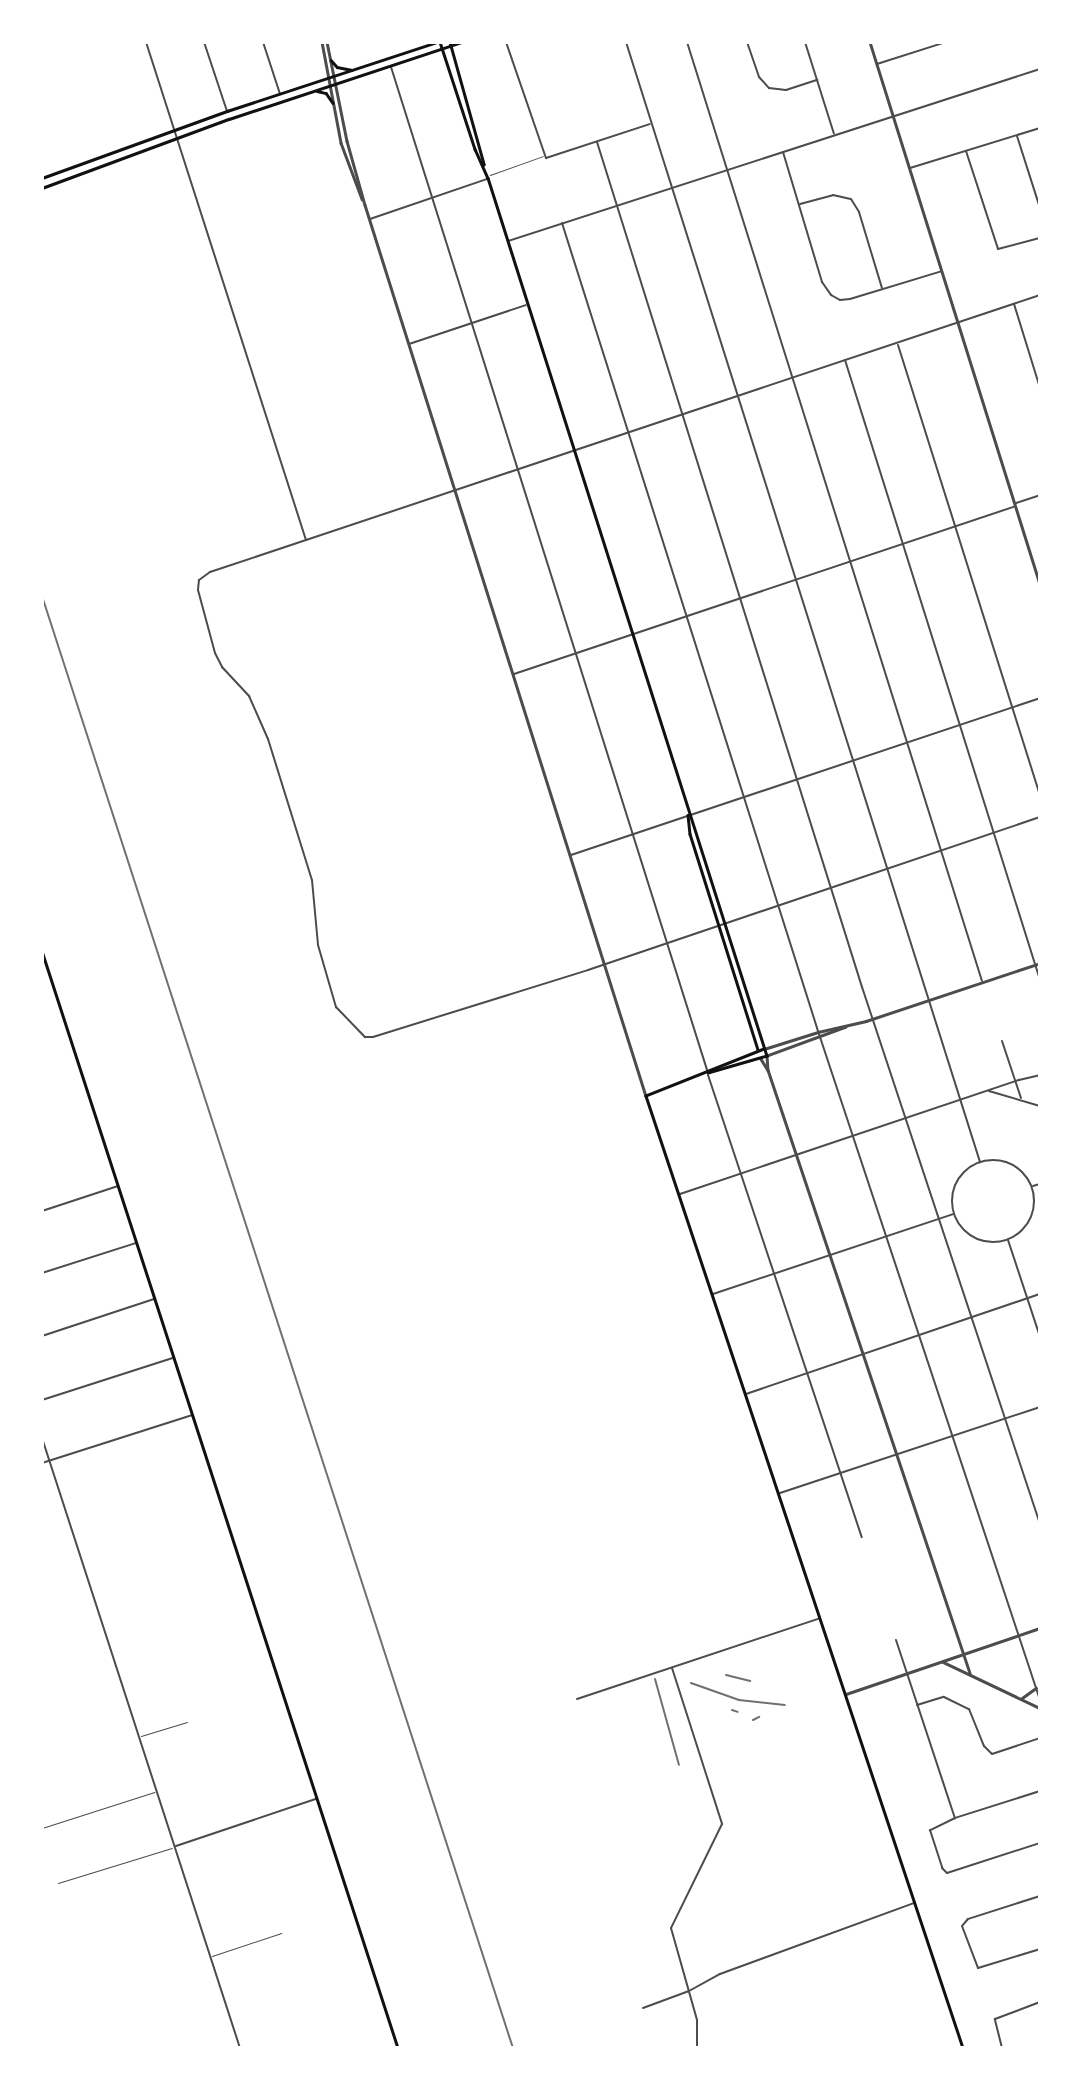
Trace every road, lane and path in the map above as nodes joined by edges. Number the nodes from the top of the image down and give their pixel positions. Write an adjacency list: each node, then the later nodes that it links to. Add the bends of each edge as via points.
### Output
1 (146, 42): 36 (street)
2 (204, 42): 32 (street)
3 (263, 42): 30 (street)
4 (322, 42): 25 (street)
5 (327, 42): 19 (street)
6 (426, 42): 17 (main road)
7 (438, 42): 17 (main road); 18 (main road)
8 (462, 42): 16 (main road)
9 (506, 42): 43 (street)
10 (626, 42): 34 (street)
11 (687, 42): 46 (street)
12 (747, 42): 26 (street, via 759,77 769,88 786,90)
13 (805, 42): 26 (street)
14 (870, 42): 20 (street)
15 (946, 42): 20 (street)
16 (450, 44): 18 (main road); 44 (main road)
17 (419, 48): 23 (main road)
18 (442, 49): 21 (main road); 44 (main road)
19 (331, 60): 23 (main road, via 337,67); 24 (street)
20 (877, 64): 33 (street)
21 (391, 66): 27 (main road); 51 (street)
22 (1040, 69): 33 (street)
23 (355, 70): 24 (main road)
24 (334, 76): 25 (main road); 27 (street)
25 (328, 78): 28 (street); 30 (main road)
26 (817, 80): 37 (street)
27 (335, 84): 28 (main road); 53 (street)
28 (330, 86): 29 (main road); 31 (street)
29 (314, 91): 31 (main road, via 326,93); 39 (main road)
30 (280, 94): 32 (main road)
31 (333, 103): 53 (street, via 347,162)
32 (227, 111): 36 (main road)
33 (893, 116): 37 (street); 45 (street)
34 (652, 124): 40 (street); 49 (street)
35 (1040, 128): 38 (street)
36 (175, 130): 39 (street); 47 (main road)
37 (835, 135): 42 (street)
38 (1017, 135): 41 (street); 55 (street)
39 (179, 138): 50 (main road); 81 (street)
40 (597, 142): 43 (street, via 549,158); 54 (street)
41 (966, 151): 45 (street); 58 (street, via 998,249)
42 (782, 152): 46 (street); 52 (street)
43 (542, 156): 48 (lane)
44 (484, 168): 48 (main road)
45 (909, 168): 60 (street)
46 (727, 169): 49 (street); 70 (street)
47 (42, 178)
48 (488, 178): 51 (street); 59 (main road)
49 (672, 187): 54 (street); 72 (street)
50 (42, 188)
51 (432, 198): 56 (street); 66 (street)
52 (799, 204): 61 (street, via 833,195 850,199 859,212); 61 (street, via 822,282 831,295 845,300)
53 (365, 205): 56 (street)
54 (617, 205): 57 (street); 73 (street)
55 (1040, 208)
56 (370, 219): 67 (street)
57 (562, 223): 59 (street); 74 (street)
58 (1040, 238)
59 (508, 241): 64 (main road)
60 (942, 271): 61 (street); 65 (street)
61 (883, 289)
62 (1040, 295): 63 (street)
63 (1014, 303): 65 (street); 71 (street)
64 (527, 304): 66 (street); 75 (main road)
65 (958, 322): 68 (street); 79 (street)
66 (471, 323): 67 (street); 76 (street)
67 (409, 344): 77 (street)
68 (897, 344): 69 (street); 80 (street)
69 (845, 360): 70 (street); 82 (street)
70 (792, 378): 72 (street); 83 (street)
71 (1040, 388)
72 (737, 397): 73 (street); 84 (street)
73 (683, 415): 74 (street); 86 (street)
74 (629, 433): 75 (street); 87 (street)
75 (573, 451): 76 (street); 88 (main road)
76 (518, 470): 77 (street); 89 (street)
77 (456, 492): 81 (street); 90 (street)
78 (1040, 495): 79 (street)
79 (1015, 504): 80 (street); 85 (street)
80 (956, 525): 82 (street); 92 (street)
81 (307, 541): 113 (street, via 210,572 200,580 198,601 219,661 249,696 268,739 312,880 318,945 342,1016 365,1037 373,1037)
82 (903, 543): 83 (street); 93 (street)
83 (849, 561): 84 (street); 94 (street)
84 (795, 580): 86 (street); 95 (street)
85 (1040, 584)
86 (740, 598): 87 (street); 96 (street)
87 (687, 615): 88 (street); 98 (street)
88 (631, 635): 89 (street); 99 (main road)
89 (576, 653): 90 (street); 102 (street)
90 (513, 675): 104 (street)
91 (1040, 698): 92 (street)
92 (1013, 708): 93 (street); 97 (street)
93 (960, 725): 94 (street); 101 (street)
94 (906, 743): 95 (street); 103 (street)
95 (852, 760): 96 (street); 105 (street)
96 (797, 779): 98 (street); 106 (street)
97 (1040, 794)
98 (744, 797): 99 (street); 107 (street)
99 (688, 815): 102 (street); 108 (main road); 109 (main road)
100 (1040, 817): 101 (street)
101 (993, 833): 103 (street); 114 (street)
102 (631, 834): 104 (street); 110 (street)
103 (940, 851): 105 (street); 116 (street)
104 (570, 855): 113 (street)
105 (887, 869): 106 (street); 117 (street)
106 (831, 888): 107 (street); 118 (street)
107 (778, 905): 108 (street); 120 (street)
108 (724, 923): 109 (street); 123 (main road)
109 (719, 925): 110 (street); 124 (main road)
110 (667, 943): 113 (street); 128 (street)
111 (42, 951): 142 (main road)
112 (1040, 963): 114 (street)
113 (604, 964): 132 (street)
114 (1035, 965): 115 (street); 116 (street)
115 (1040, 980)
116 (982, 982): 117 (street)
117 (927, 1001): 118 (street); 134 (street)
118 (873, 1019): 119 (street); 136 (street)
119 (846, 1027): 120 (street); 121 (street)
120 (818, 1032): 121 (street); 123 (street)
121 (820, 1038): 125 (street); 137 (street)
122 (1002, 1041): 130 (street)
123 (764, 1049): 124 (main road); 125 (main road)
124 (758, 1051): 126 (main road); 128 (main road)
125 (766, 1056): 126 (main road); 127 (street)
126 (760, 1058): 127 (street); 128 (main road)
127 (768, 1070): 138 (street)
128 (708, 1073): 132 (main road); 140 (street)
129 (1040, 1075): 130 (street)
130 (1015, 1081): 131 (street); 133 (street)
131 (988, 1091): 133 (street); 134 (street)
132 (646, 1096): 144 (main road)
133 (1021, 1098): 135 (street)
134 (960, 1099): 136 (street); 139 (street)
135 (1040, 1105)
136 (905, 1118): 137 (street); 147 (street)
137 (852, 1136): 138 (street); 148 (street)
138 (796, 1155): 140 (street); 151 (street)
139 (980, 1162): 143 (street, via 1013,1164); 146 (street, via 957,1182)
140 (740, 1173): 144 (street); 153 (street)
141 (1040, 1184): 143 (street)
142 (118, 1185): 145 (street); 150 (main road)
143 (1032, 1186): 149 (street, via 1030,1220)
144 (680, 1194): 154 (main road)
145 (42, 1210)
146 (954, 1214): 147 (street); 149 (street, via 975,1238)
147 (938, 1219): 148 (street); 158 (street)
148 (886, 1236): 151 (street); 160 (street)
149 (1007, 1239): 156 (street)
150 (137, 1242): 152 (street); 157 (main road)
151 (830, 1255): 153 (street); 162 (street)
152 (42, 1273)
153 (773, 1273): 154 (street); 164 (street)
154 (712, 1294): 165 (main road)
155 (1040, 1294): 156 (street)
156 (1027, 1298): 158 (street); 161 (street)
157 (155, 1299): 159 (street); 163 (main road)
158 (971, 1318): 160 (street); 169 (street)
159 (42, 1336)
160 (919, 1336): 162 (street); 170 (street)
161 (1040, 1337)
162 (862, 1354): 164 (street); 172 (street)
163 (174, 1357): 166 (street); 168 (main road)
164 (806, 1374): 165 (street); 175 (street)
165 (746, 1394): 176 (main road)
166 (42, 1400)
167 (1040, 1407): 169 (street)
168 (192, 1414): 173 (street); 200 (main road)
169 (1005, 1418): 170 (street); 177 (street)
170 (952, 1436): 172 (street); 181 (street)
171 (42, 1438): 173 (street)
172 (896, 1454): 175 (street); 183 (street)
173 (49, 1461): 174 (street); 196 (street)
174 (42, 1463)
175 (841, 1473): 176 (street); 178 (street)
176 (779, 1494): 179 (main road)
177 (1040, 1524)
178 (862, 1537)
179 (820, 1618): 185 (street); 189 (main road)
180 (1040, 1628): 181 (street)
181 (1019, 1636): 183 (street); 188 (street)
182 (895, 1640): 186 (street)
183 (963, 1654): 184 (street); 187 (street)
184 (940, 1662): 186 (street); 187 (street)
185 (672, 1668): 191 (street); 211 (street, via 722,1824 671,1928)
186 (906, 1673): 189 (street); 193 (street)
187 (970, 1673): 190 (street)
188 (1036, 1688): 190 (street); 192 (street)
189 (846, 1693): 207 (main road)
190 (1021, 1698): 194 (street)
191 (577, 1699)
192 (1040, 1700)
193 (916, 1705): 197 (street, via 944,1697 969,1709 992,1754); 201 (street)
194 (1040, 1708)
195 (187, 1722): 196 (lane)
196 (139, 1737): 198 (street)
197 (1040, 1738)
198 (156, 1791): 202 (lane); 204 (street)
199 (1040, 1791): 201 (street)
200 (317, 1798): 204 (street); 215 (main road)
201 (955, 1818): 203 (street, via 930,1830 947,1873)
202 (42, 1828)
203 (1040, 1843)
204 (174, 1847): 205 (lane); 210 (street)
205 (58, 1883)
206 (1040, 1896): 209 (street, via 961,1926 978,1968)
207 (915, 1902): 211 (street, via 720,1974); 217 (main road)
208 (281, 1933): 210 (lane)
209 (1040, 1949)
210 (210, 1956): 214 (street)
211 (689, 1991): 213 (street); 216 (street, via 697,2020)
212 (1040, 2002): 218 (street, via 995,2018)
213 (643, 2008)
214 (240, 2048)
215 (398, 2048)
216 (697, 2048)
217 (963, 2048)
218 (1002, 2048)

